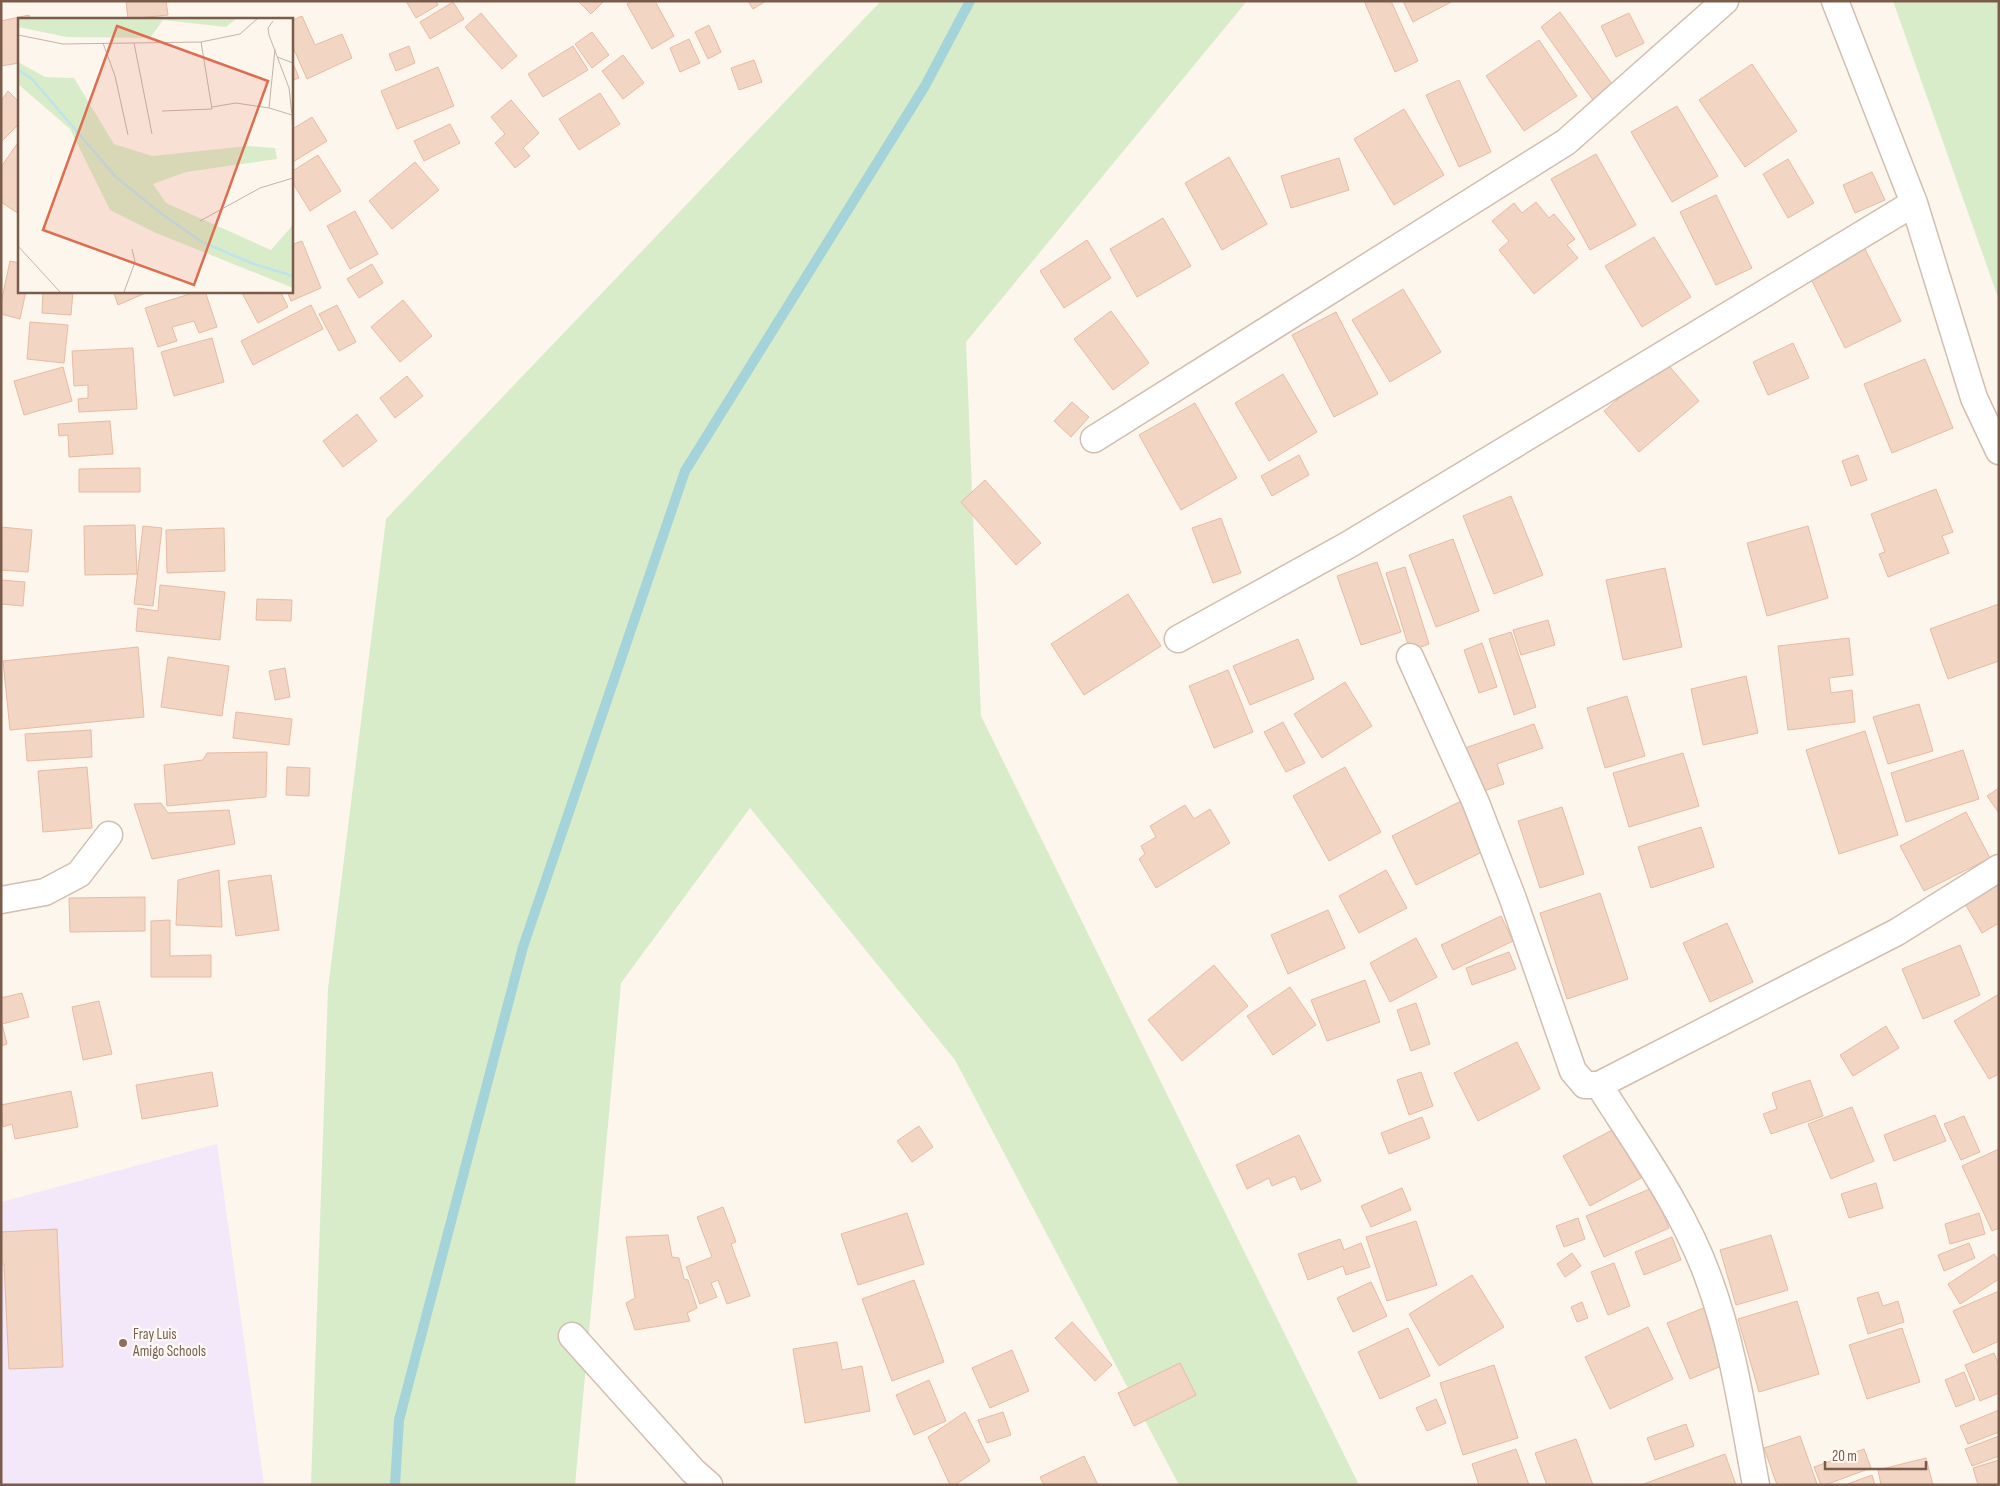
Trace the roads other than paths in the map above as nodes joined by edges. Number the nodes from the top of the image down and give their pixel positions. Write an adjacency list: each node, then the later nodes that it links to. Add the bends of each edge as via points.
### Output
1 (1725, 1): 4 (street, via 1566,142)
2 (1835, 1): 3 (street)
3 (1914, 203): 5 (street, via 1974,398); 6 (street, via 1348,545)
4 (1094, 439)
5 (1999, 451)
6 (1178, 639)
7 (1410, 657): 11 (street, via 1476,803 1573,1071 1585,1085)
8 (109, 835): 10 (street, via 79,874 46,892)
9 (1999, 868): 11 (street, via 1897,932)
10 (1, 900)
11 (1599, 1085): 14 (street, via 1677,1208 1708,1276 1732,1354)
12 (572, 1336): 13 (street)
13 (709, 1485)
14 (1756, 1485)

